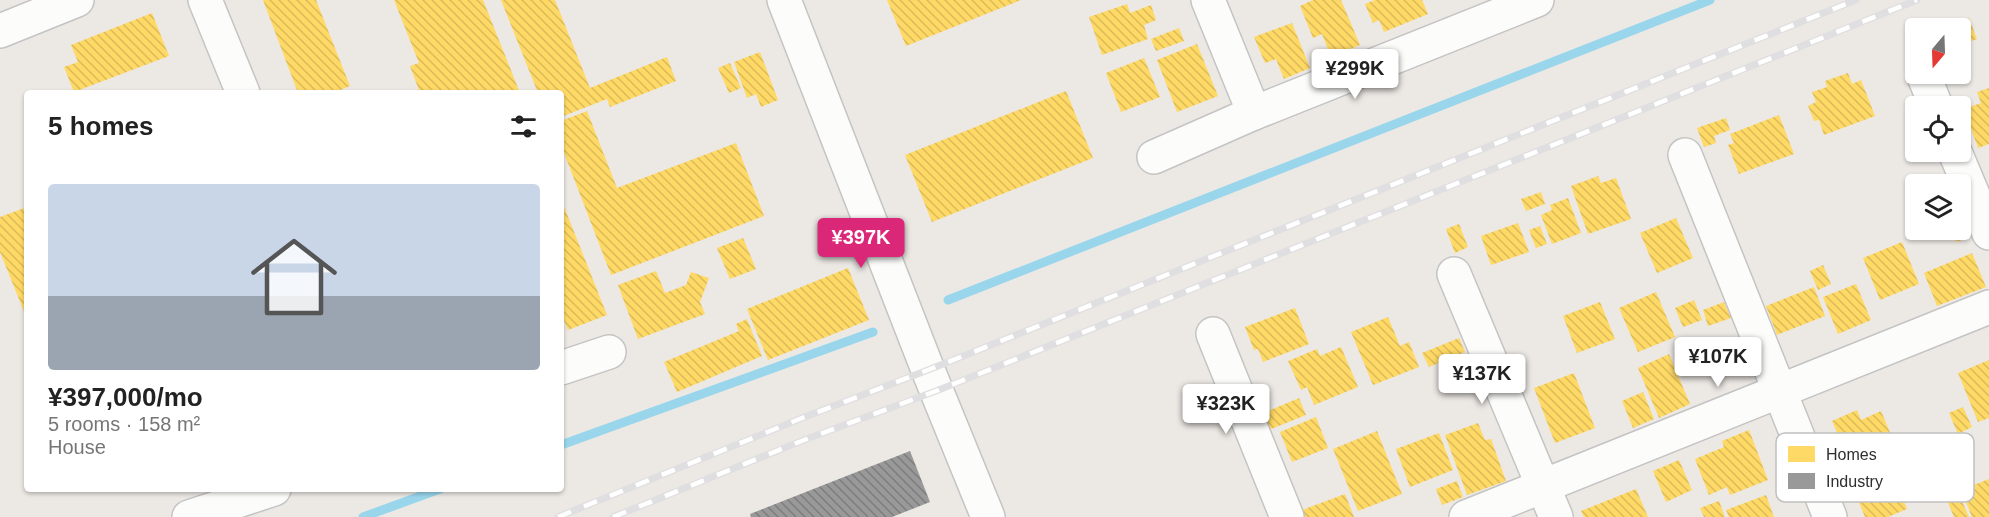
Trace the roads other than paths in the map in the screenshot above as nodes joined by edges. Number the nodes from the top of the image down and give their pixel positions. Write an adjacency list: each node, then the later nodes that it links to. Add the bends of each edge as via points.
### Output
1 (77, 0): 7 (street)
2 (205, 0): 8 (street)
3 (784, 0): 25 (street)
4 (1208, 0): 9 (street)
5 (1537, 0): 6 (street)
6 (1481, 11): 9 (street)
7 (0, 31)
8 (242, 90)
9 (1254, 113): 11 (street)
10 (1685, 155): 19 (street)
11 (1154, 157)
12 (1959, 162): 13 (street)
13 (1989, 233)
14 (1454, 274): 21 (street)
15 (1989, 307): 19 (street)
16 (1212, 334): 26 (street)
17 (609, 352): 18 (street)
18 (564, 367)
19 (1779, 390): 20 (street); 21 (street)
20 (1796, 433)
21 (1543, 486): 27 (street); 28 (street)
22 (265, 492): 24 (street)
23 (1824, 502): 29 (street)
24 (189, 517)
25 (988, 517)
26 (1287, 517)
27 (1466, 517)
28 (1556, 517)
29 (1830, 517)

